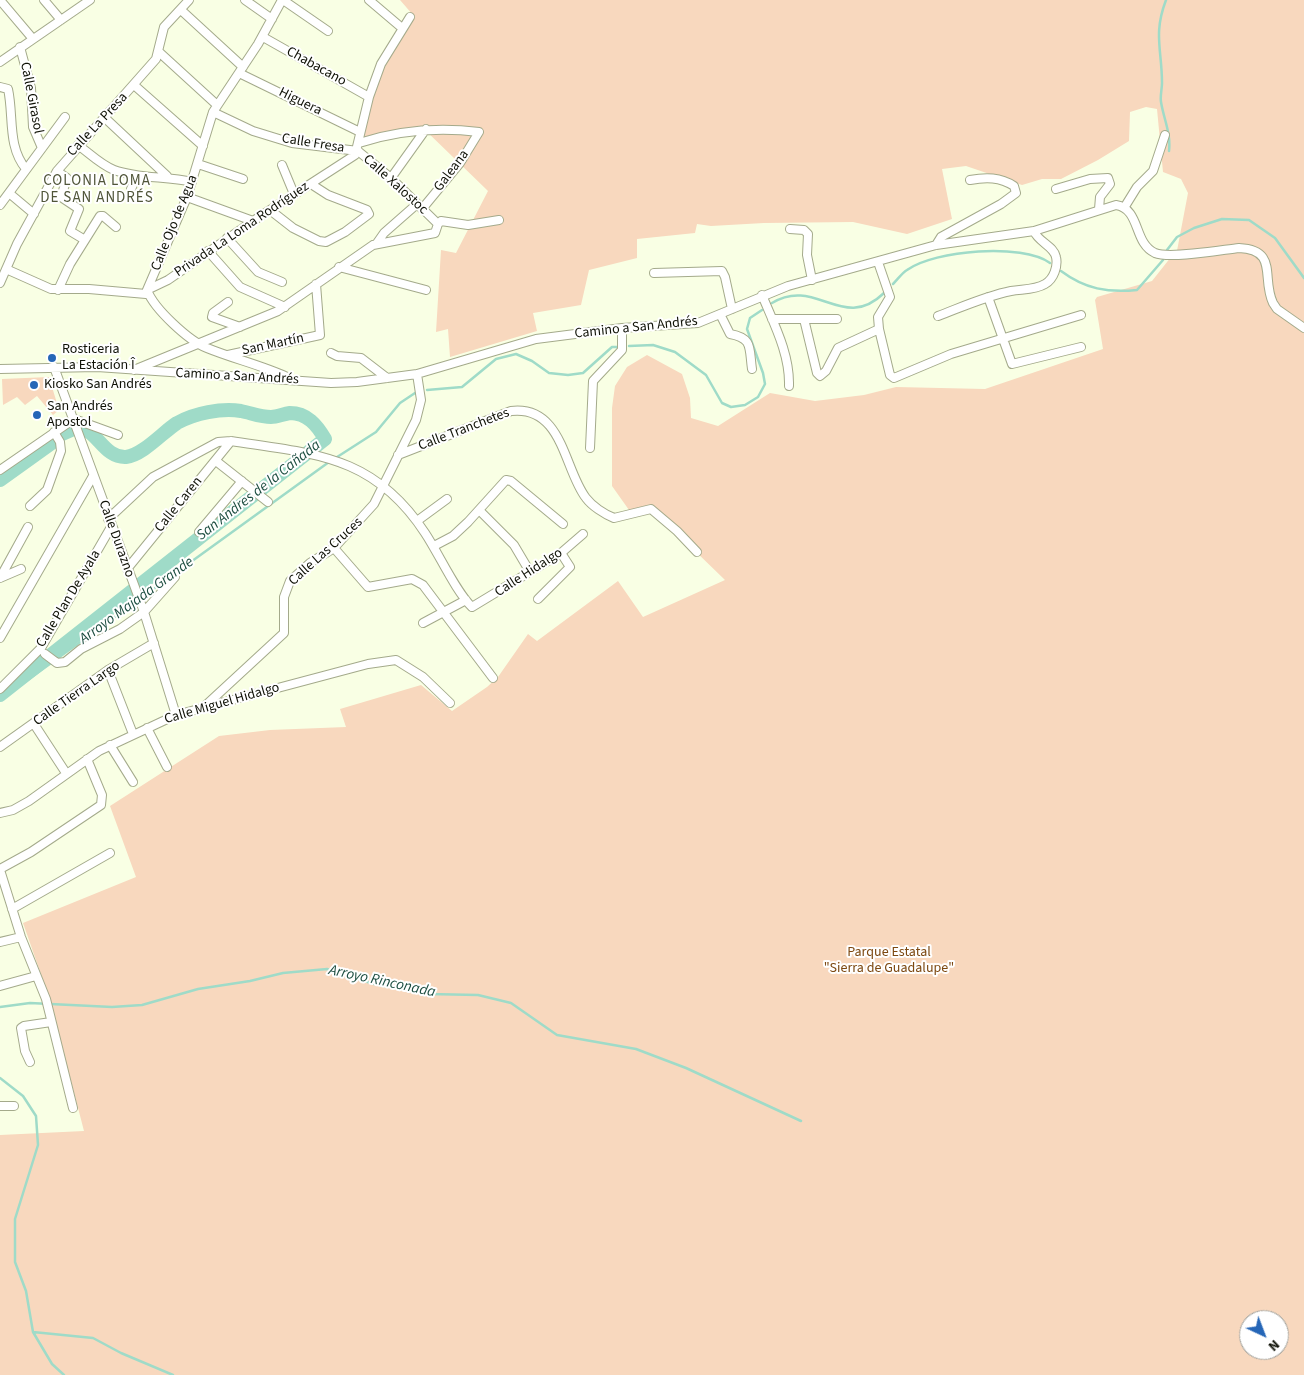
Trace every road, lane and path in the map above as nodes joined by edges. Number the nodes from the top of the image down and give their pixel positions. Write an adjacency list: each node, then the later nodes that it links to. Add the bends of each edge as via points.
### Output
1 (0, 0): 15 (street)
2 (44, 0): 11 (street)
3 (90, 0): 11 (street)
4 (189, 0): 8 (street, Calle La Presa)
5 (244, 0): 10 (street)
6 (283, 0): 10 (street, Calle Ojo de Agua); 13 (street)
7 (369, 0): 12 (street)
8 (181, 10): 17 (street, Calle La Presa, via 164,27); 19 (street, Higuera)
9 (410, 17): 12 (street)
10 (272, 19): 14 (street, Calle Ojo de Agua)
11 (61, 20): 15 (street)
12 (402, 28): 22 (street, via 384,58)
13 (328, 31)
14 (262, 37): 19 (street, Calle Ojo de Agua); 22 (street, Chabacano)
15 (33, 39): 16 (street)
16 (20, 47): 18 (street); 32 (street, Calle Girasol, via 31,88 33,127)
17 (159, 52): 20 (street, Calle La Presa); 23 (street, Calle Fresa)
18 (0, 62)
19 (241, 70): 23 (street, Calle Ojo de Agua); 27 (street, Higuera)
20 (134, 85): 25 (street, Calle La Presa); 30 (street)
21 (0, 87): 35 (street, via 8,89 12,134)
22 (369, 97): 27 (street)
23 (215, 108): 30 (street, Calle Ojo de Agua); 31 (street, Calle Fresa, via 253,131 292,143)
24 (65, 117): 32 (street, Calle Girasol)
25 (105, 118): 29 (street, Calle La Presa); 38 (street)
26 (426, 129): 31 (street); 39 (street); 50 (street, Galeana, via 479,132 460,163)
27 (360, 132): 31 (street)
28 (1165, 135): 51 (street, via 1153,171 1136,187)
29 (78, 145): 36 (street, Calle La Presa); 37 (street, via 112,169)
30 (202, 146): 33 (street, Calle Ojo de Agua)
31 (358, 147): 39 (street, Calle Xalostoc); 43 (street, Privada La Loma Rodríguez, via 351,159)
32 (42, 148): 35 (street, Calle Girasol)
33 (198, 164): 40 (street); 42 (street, Calle Ojo de Agua)
34 (282, 165): 47 (street)
35 (26, 169): 46 (street, Calle Girasol)
36 (56, 171): 54 (street, Calle La Presa); 62 (street, via 67,178 61,197 79,209 70,231)
37 (137, 176): 38 (street); 44 (street)
38 (167, 176): 42 (street)
39 (391, 178): 50 (street, Calle Xalostoc)
40 (243, 179)
41 (970, 180): 64 (street, via 982,177 1000,179 1014,186 1016,193 1002,204 941,236)
42 (192, 182): 48 (street, Calle Ojo de Agua)
43 (311, 184): 47 (street, Privada La Loma Rodríguez); 53 (street, via 328,195 367,210 369,214 326,242 292,228)
44 (131, 188)
45 (1056, 189): 52 (street, via 1090,178 1108,178 1110,184 1100,197)
46 (9, 193): 49 (street, Calle Girasol); 54 (street)
47 (294, 194): 53 (street, Privada La Loma Rodríguez)
48 (186, 197): 56 (street); 75 (street, Calle Ojo de Agua)
49 (0, 205)
50 (420, 206): 57 (street, Calle Xalostoc); 63 (street, Galeana, via 384,233)
51 (1124, 208): 52 (street, Camino a San Andrés, via 1116,205); 90 (street, via 1133,217 1142,243 1155,252 1165,255 1239,248 1258,252 1265,259 1273,303)
52 (1099, 209): 60 (street, Camino a San Andrés)
53 (270, 210): 56 (street, Privada La Loma Rodríguez)
54 (34, 214): 68 (street, Calle La Presa)
55 (500, 220): 57 (street, via 468,225 441,221)
56 (253, 221): 61 (street, Privada La Loma Rodríguez)
57 (438, 224): 63 (street, via 435,233)
58 (116, 227): 62 (street, via 101,215)
59 (790, 229): 71 (street, via 804,230 808,234 807,255)
60 (1034, 231): 64 (street, Camino a San Andrés); 78 (street, via 1055,252 1055,271 1050,281 1034,288)
61 (227, 238): 65 (street, Privada La Loma Rodríguez); 72 (street, via 258,272)
62 (85, 240): 74 (street)
63 (377, 243): 67 (street)
64 (936, 245): 66 (street, Camino a San Andrés)
65 (208, 251): 75 (street, Privada La Loma Rodríguez, via 168,280); 80 (street, via 240,287)
66 (878, 262): 71 (street, Camino a San Andrés); 91 (street, via 890,297 878,317)
67 (339, 267): 73 (street); 76 (street)
68 (6, 269): 70 (street, Calle La Presa); 74 (street, Privada La Loma Rodríguez)
69 (654, 273): 81 (street, via 722,271)
70 (0, 280)
71 (812, 280): 77 (street, Camino a San Andrés)
72 (282, 282)
73 (316, 284): 80 (street); 96 (street, San Martín, via 320,334)
74 (58, 290): 75 (street, Privada La Loma Rodríguez, via 146,294)
75 (147, 290): 93 (street, via 151,302 161,313)
76 (426, 290)
77 (762, 295): 81 (street, Camino a San Andrés); 85 (street)
78 (988, 297): 84 (street); 92 (street)
79 (228, 302): 88 (street, via 212,317)
80 (285, 307): 88 (street)
81 (732, 308): 82 (street, Camino a San Andrés)
82 (720, 314): 89 (street, Camino a San Andrés, via 698,323); 99 (street, via 730,334 741,335 746,340)
83 (1081, 315): 92 (street)
84 (938, 316)
85 (772, 319): 86 (street); 104 (street, via 784,350 790,375)
86 (804, 319): 87 (street); 91 (street, via 820,376 838,348)
87 (837, 319)
88 (240, 327): 93 (street)
89 (622, 328): 101 (street, Camino a San Andrés, via 525,341); 109 (street, via 622,350 592,381)
90 (1304, 328)
91 (879, 329): 92 (street, via 892,378)
92 (1001, 338): 94 (street, via 1010,363 1014,365)
93 (199, 343): 96 (street); 100 (street)
94 (1080, 347)
95 (331, 353): 102 (street, via 361,358)
96 (226, 355): 103 (street, via 266,367)
97 (54, 367): 98 (street, Camino a San Andrés); 100 (street, Camino a San Andrés); 105 (street, Calle Durazno)
98 (0, 369)
99 (752, 369)
100 (134, 370): 103 (street, Camino a San Andrés)
101 (417, 374): 102 (street, Camino a San Andrés); 110 (street, Calle Las Cruces, via 420,408)
102 (388, 378): 103 (street, Camino a San Andrés, via 331,382)
103 (292, 380)
104 (789, 386)
105 (74, 419): 106 (street); 107 (street); 113 (street, Calle Durazno)
106 (54, 432): 112 (street); 118 (street, via 61,451 47,490)
107 (118, 435)
108 (231, 441): 111 (street, Calle Caren); 115 (street, Calle Plan De Ayala, via 317,454 351,466); 121 (street, Calle Plan De Ayala, via 218,442 153,477)
109 (590, 448)
110 (398, 455): 115 (street, Calle Las Cruces); 128 (street, Calle Tranchetes, via 511,412 527,412 555,432 566,451 580,490 590,503 614,518 651,509)
111 (216, 461): 114 (street); 131 (street, Calle Caren)
112 (0, 470)
113 (93, 476): 121 (street, Calle Durazno); 141 (street, Calle Durazno)
114 (242, 481): 117 (street); 124 (street)
115 (383, 484): 120 (street, Calle Plan De Ayala); 127 (street, Calle Las Cruces, via 369,511)
116 (447, 499): 120 (street)
117 (268, 502)
118 (30, 506)
119 (480, 511): 122 (street, via 506,480); 126 (street, via 453,536); 132 (street, via 514,545)
120 (417, 521): 126 (street, Calle Plan De Ayala)
121 (110, 523): 131 (street, Calle Durazno); 146 (street, Calle Plan De Ayala, via 41,648)
122 (563, 524)
123 (28, 527): 134 (street)
124 (199, 532)
125 (583, 534): 129 (street, Calle Hidalgo)
126 (434, 546): 136 (street, Calle Plan De Ayala)
127 (334, 548): 139 (street, via 368,587 412,579 424,585); 148 (street, Calle Las Cruces, via 310,563 285,589 285,626 281,637)
128 (697, 552)
129 (561, 553): 132 (street, Calle Hidalgo); 135 (street, via 570,567)
130 (21, 569): 134 (street)
131 (127, 569): 138 (street, Calle Durazno)
132 (530, 572): 137 (street, Calle Hidalgo)
133 (175, 577): 138 (street)
134 (0, 578)
135 (538, 599)
136 (466, 600): 137 (street, Calle Plan De Ayala); 139 (street)
137 (472, 607)
138 (144, 612): 142 (street, Calle Durazno); 143 (street, via 65,662 57,663)
139 (445, 612): 140 (street); 145 (street)
140 (423, 623)
141 (0, 638)
142 (154, 643): 144 (street, Calle Tierra Largo); 149 (street, Calle Durazno)
143 (45, 654)
144 (108, 670): 150 (street, Calle Tierra Largo); 152 (street)
145 (493, 678)
146 (0, 689)
147 (450, 703): 148 (street, Calle Miguel Hidalgo, via 423,677 396,660 368,664)
148 (203, 707): 149 (street, Calle Miguel Hidalgo)
149 (176, 715): 151 (street, Calle Miguel Hidalgo)
150 (34, 724): 154 (street, Calle Tierra Largo); 157 (street)
151 (147, 728): 152 (street, Calle Miguel Hidalgo); 156 (street)
152 (133, 734): 153 (street, Calle Miguel Hidalgo)
153 (110, 745): 155 (street, Calle Miguel Hidalgo); 158 (street)
154 (0, 747)
155 (86, 759): 157 (street, Calle Miguel Hidalgo); 161 (street, via 102,801 91,813)
156 (167, 767)
157 (66, 773): 159 (street, Calle Miguel Hidalgo, via 29,801)
158 (133, 782)
159 (0, 813)
160 (110, 853): 163 (street)
161 (0, 869): 162 (street)
162 (2, 885): 163 (street)
163 (12, 909): 164 (street)
164 (21, 936): 165 (street); 166 (street)
165 (0, 942)
166 (36, 976): 167 (street); 168 (street)
167 (0, 986)
168 (52, 1022): 169 (street, via 21,1028); 172 (street)
169 (30, 1062)
170 (0, 1106): 171 (street)
171 (14, 1106)
172 (73, 1108)

